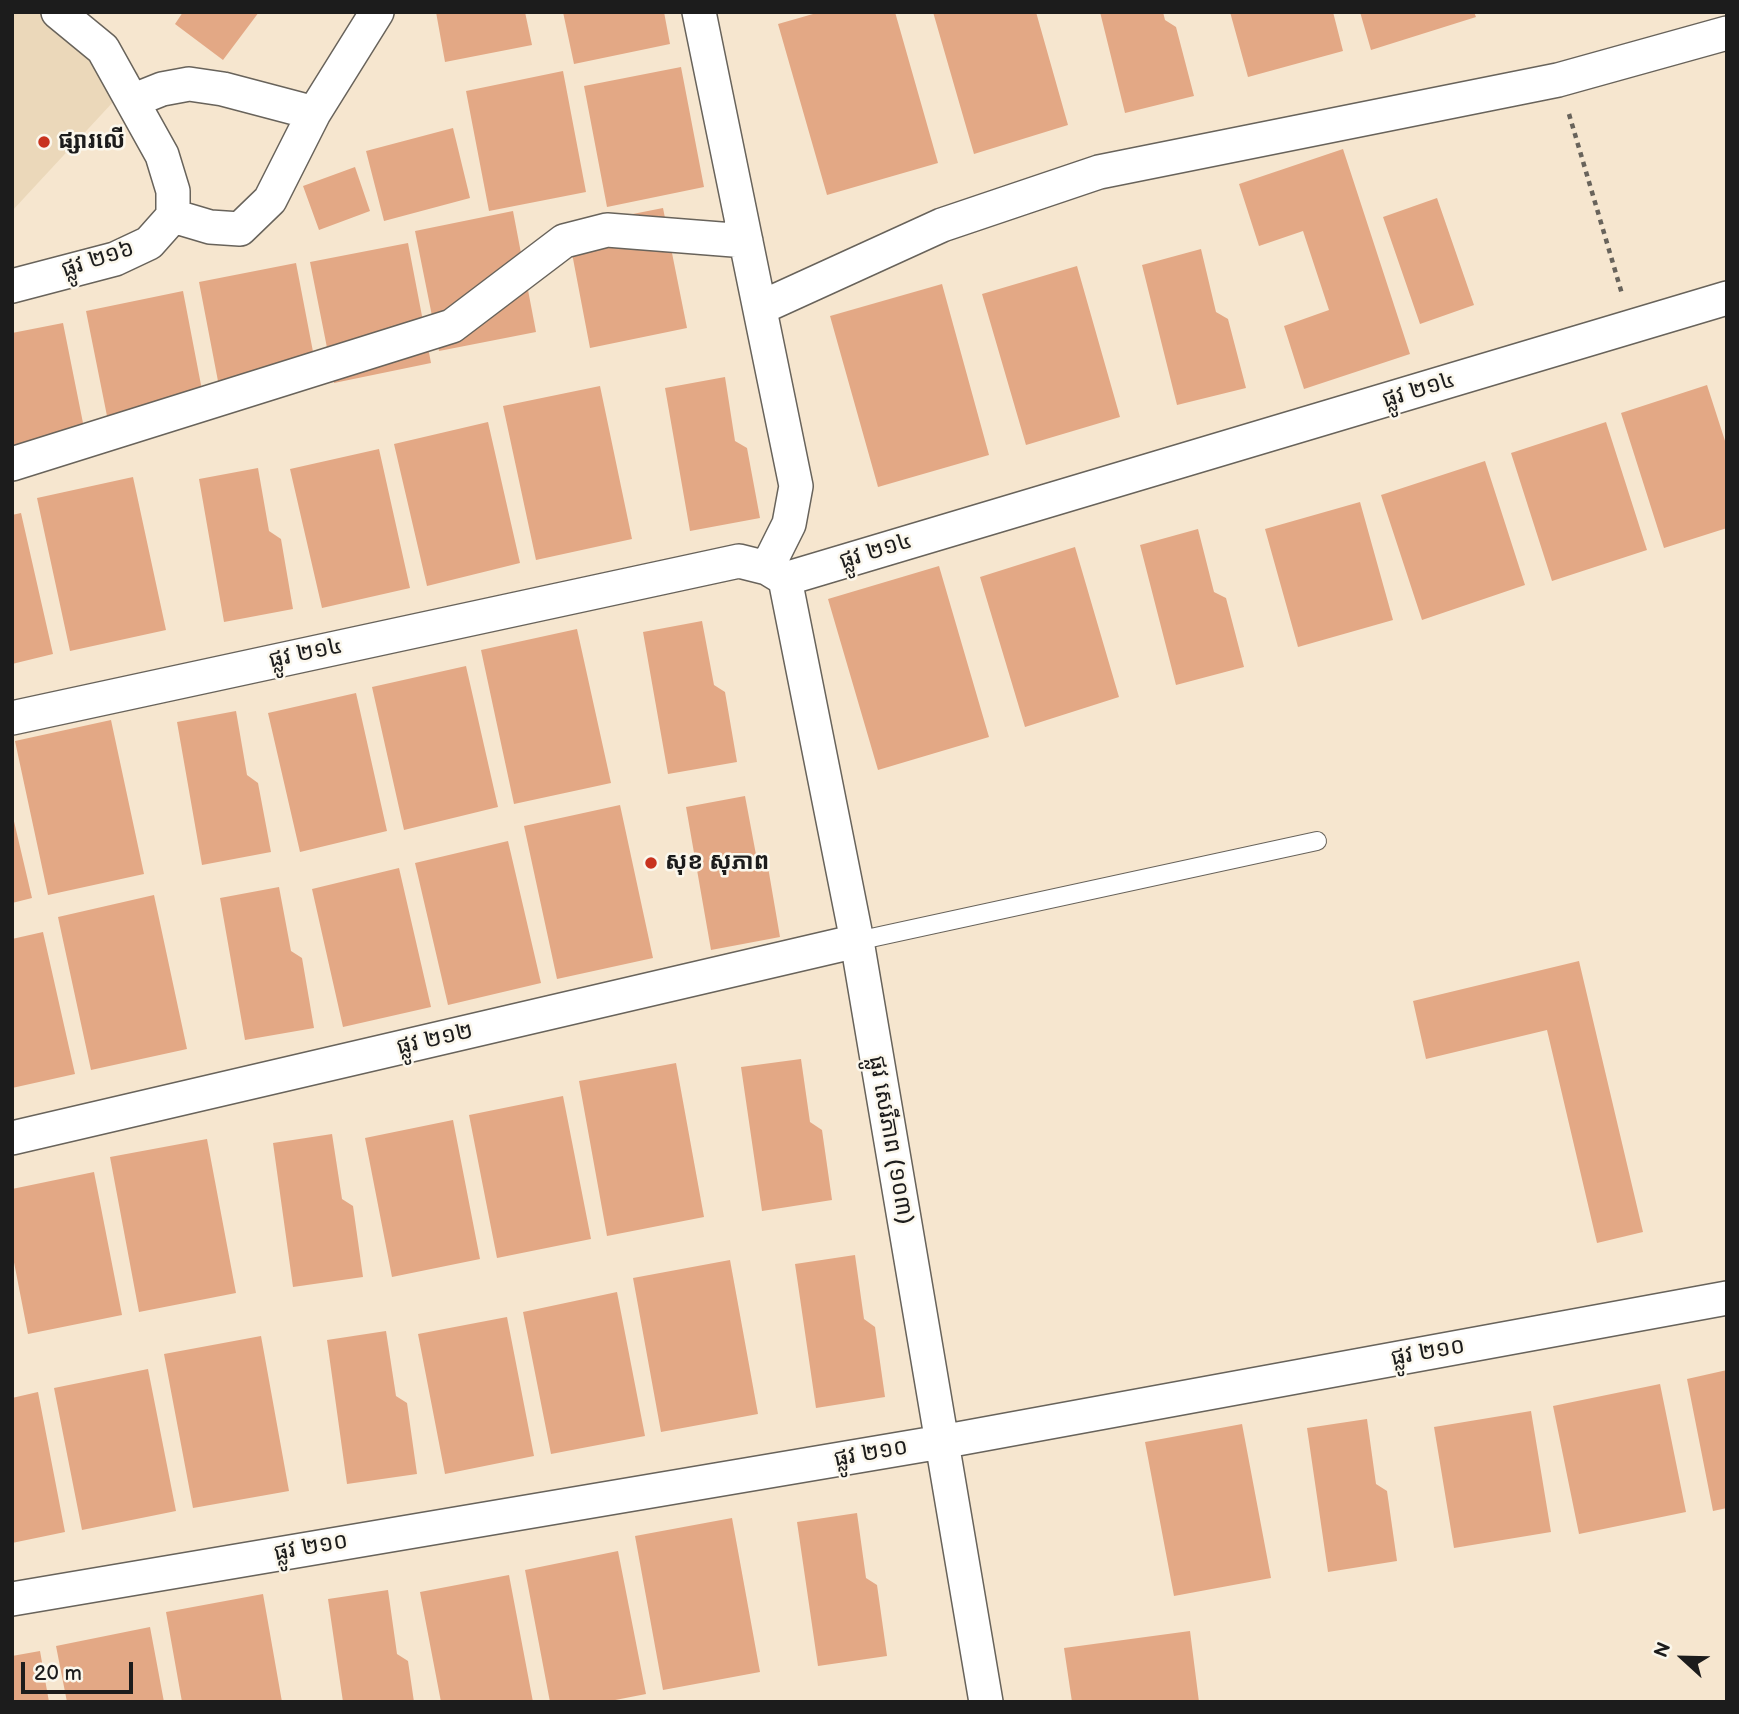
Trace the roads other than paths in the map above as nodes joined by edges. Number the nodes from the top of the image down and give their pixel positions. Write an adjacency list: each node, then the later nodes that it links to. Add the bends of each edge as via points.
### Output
1 (58, 12): 5 (street, via 103,49)
2 (377, 12): 6 (street)
3 (699, 12): 8 (street)
4 (1727, 33): 11 (street, via 1558,80 1099,172 942,225)
5 (132, 101): 6 (street, via 189,84); 7 (street, via 162,155 173,191)
6 (314, 113): 7 (street, via 270,200 240,229 210,227)
7 (173, 216): 9 (street, ផ្លូវ ២១៦, via 149,243 115,259)
8 (746, 240): 11 (street); 12 (street, via 607,230 564,241 452,326)
9 (12, 286)
10 (1727, 298): 13 (street, ផ្លូវ ២១៤)
11 (760, 308): 13 (street, via 796,486)
12 (12, 464)
13 (776, 573): 14 (street, ផ្លូវ ២១៤, via 740,561); 16 (street, ផ្លូវ សេរីភាព (១០៣))
14 (12, 718)
15 (1317, 841): 16 (lane)
16 (857, 941): 17 (street, ផ្លូវ ២១២); 19 (street, ផ្លូវ សេរីភាព (១០៣))
17 (12, 1138)
18 (1727, 1298): 19 (street, ផ្លូវ ២១០)
19 (941, 1443): 20 (street, ផ្លូវ ២១០); 21 (street, ផ្លូវ សេរីភាព (១០៣))
20 (12, 1598)
21 (986, 1702)

